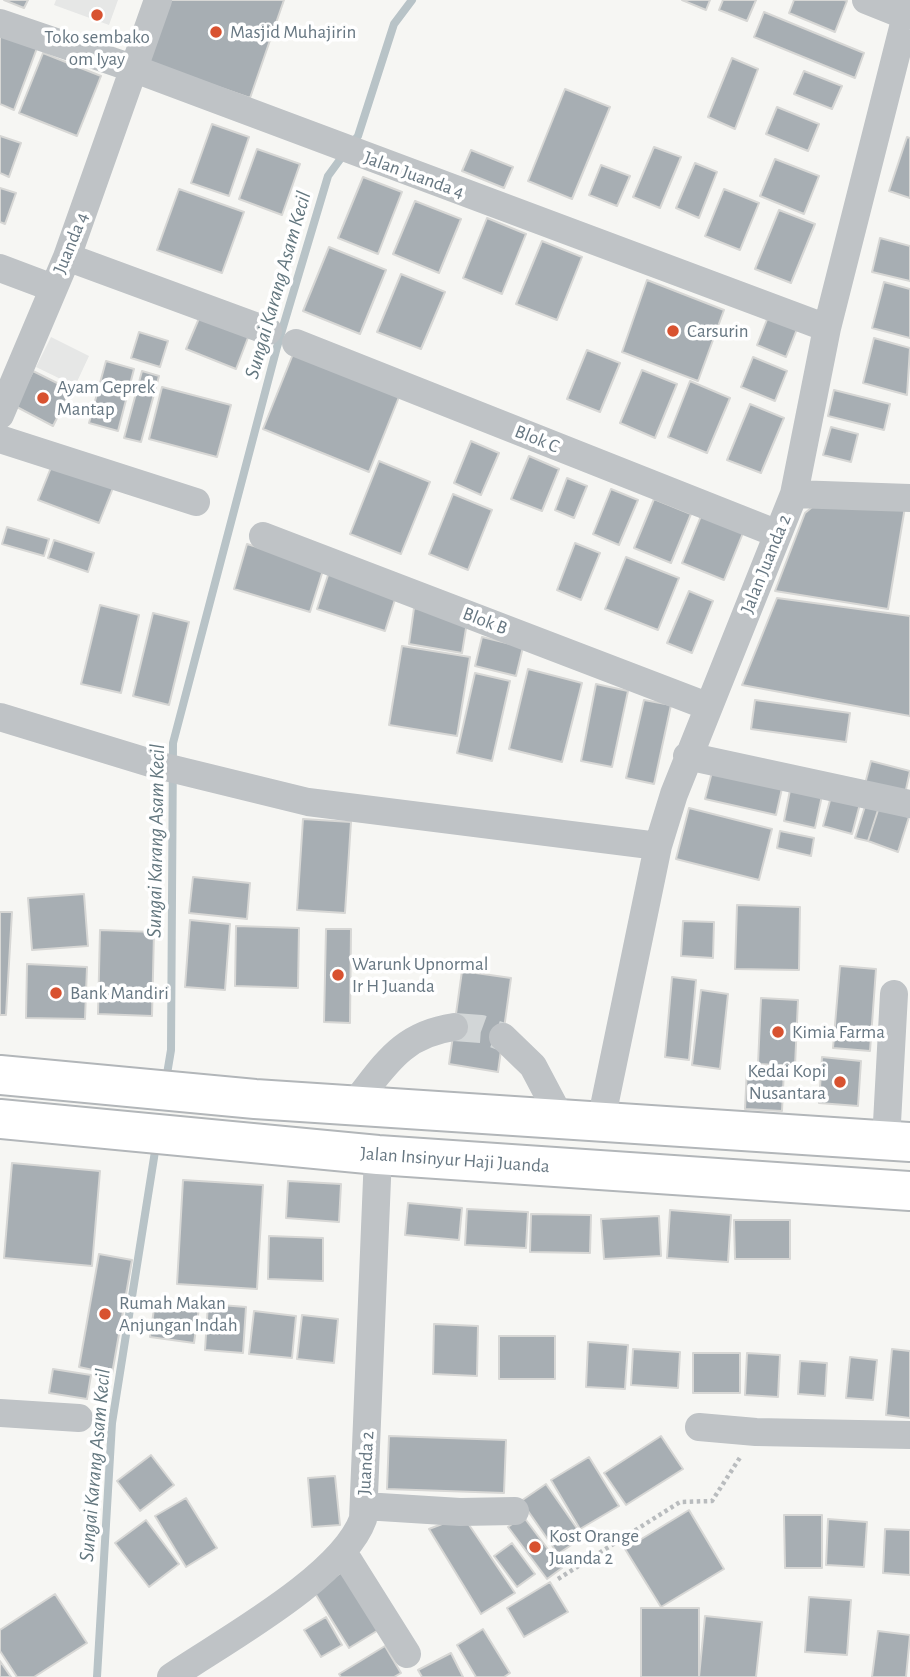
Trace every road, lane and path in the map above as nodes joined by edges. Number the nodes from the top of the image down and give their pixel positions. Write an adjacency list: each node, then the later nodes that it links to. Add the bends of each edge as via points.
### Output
1 (158, 0): 5 (street, Juanda 4)
2 (866, 0): 3 (street)
3 (908, 8): 9 (street, Jalan Juanda 2)
4 (0, 23): 5 (street, Jalan Juanda 4)
5 (132, 68): 6 (street, Juanda 4); 9 (street, Jalan Juanda 4)
6 (67, 257): 8 (street, Juanda 4); 10 (street)
7 (0, 268): 8 (street)
8 (53, 288): 12 (street, Juanda 4)
9 (827, 328): 14 (street, Jalan Juanda 2)
10 (268, 331)
11 (296, 343): 17 (street, Blok C)
12 (0, 415)
13 (0, 439): 16 (street)
14 (794, 494): 15 (street); 17 (street, Jalan Juanda 2)
15 (910, 498)
16 (196, 502)
17 (778, 534): 19 (street, Jalan Juanda 2)
18 (263, 536): 19 (street, Blok B)
19 (707, 706): 21 (street, Jalan Juanda 2)
20 (0, 717): 23 (street, via 170,768 308,802)
21 (687, 756): 22 (street); 23 (street, Jalan Juanda 2)
22 (910, 804)
23 (658, 846): 31 (street, Jalan Juanda 2)
24 (894, 994): 32 (street)
25 (454, 1027): 28 (street, via 428,1031 398,1049)
26 (503, 1037): 30 (street, via 533,1066)
27 (0, 1075): 28 (highway)
28 (353, 1105): 30 (highway)
29 (0, 1119): 33 (highway, Jalan Insinyur Haji Juanda)
30 (561, 1119): 31 (highway)
31 (601, 1121): 32 (highway)
32 (898, 1142)
33 (378, 1155): 34 (highway, Jalan Insinyur Haji Juanda); 40 (street, Juanda 2)
34 (910, 1191)
35 (0, 1413): 36 (street)
36 (79, 1418)
37 (699, 1427): 38 (street)
38 (755, 1432): 39 (street); 43 (path, via 712,1501 680,1502)
39 (910, 1435)
40 (363, 1506): 41 (street, via 460,1513); 42 (street, Juanda 2, via 359,1528)
41 (515, 1511)
42 (343, 1552): 44 (street); 45 (street, Juanda 2, via 310,1584)
43 (558, 1578)
44 (407, 1654)
45 (171, 1677)

